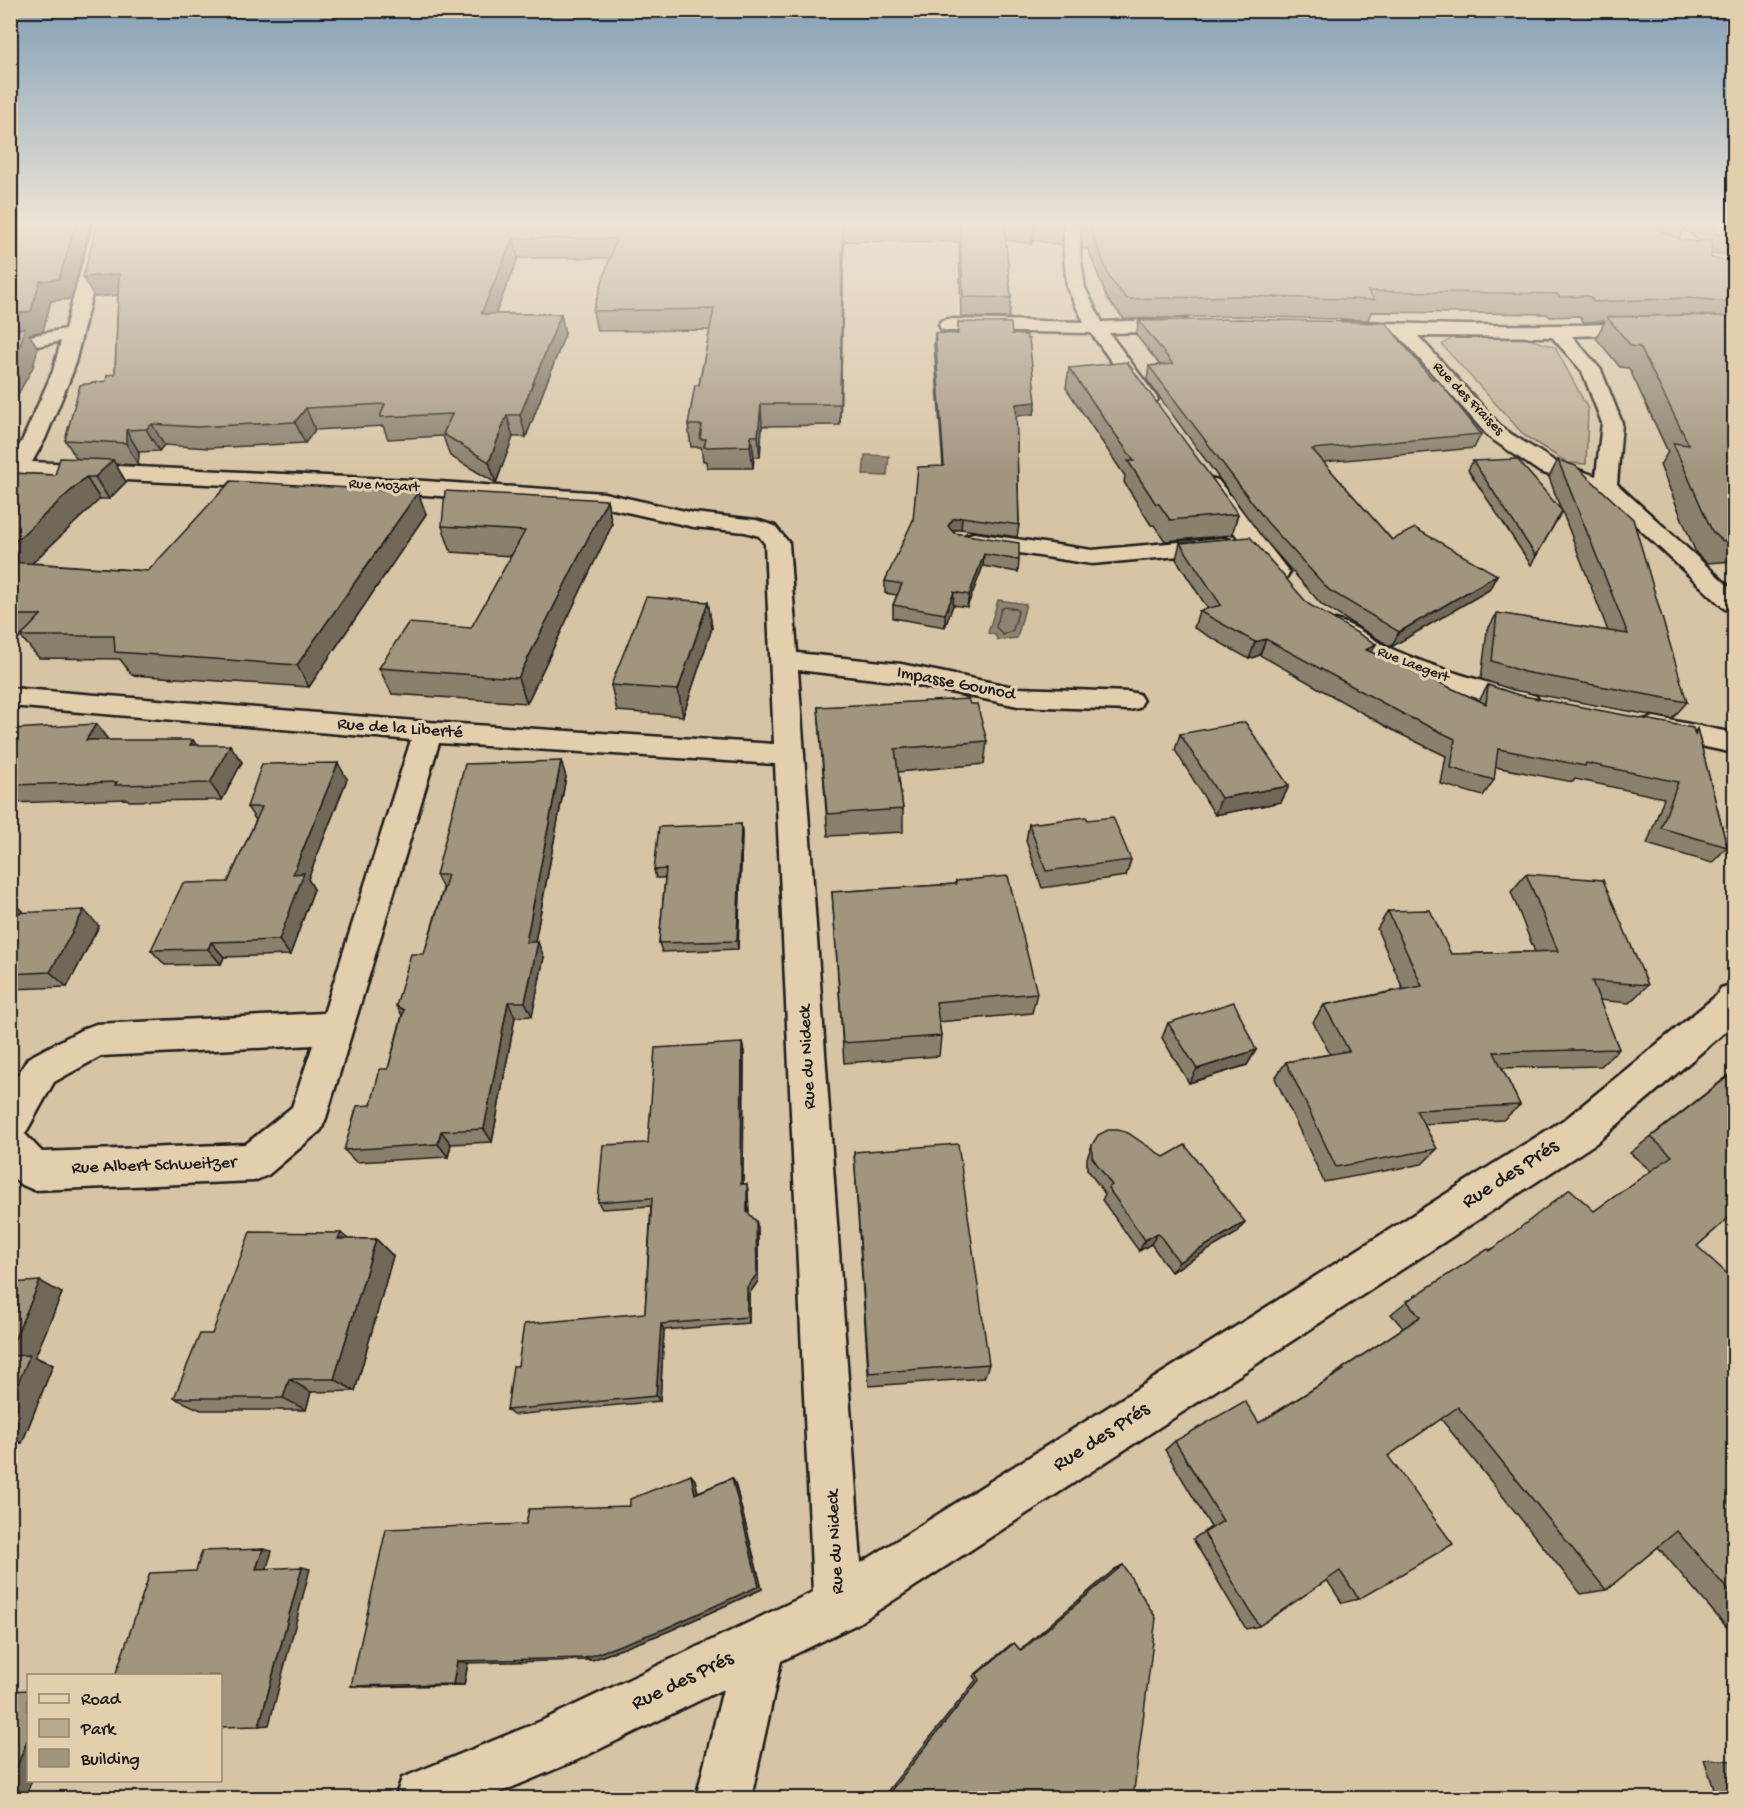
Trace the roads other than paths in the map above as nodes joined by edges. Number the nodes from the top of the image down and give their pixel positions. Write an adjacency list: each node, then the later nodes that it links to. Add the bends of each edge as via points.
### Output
1 (80, 305): 10 (street)
2 (1085, 305): 6 (street)
3 (948, 325): 6 (street)
4 (1202, 325): 6 (street)
5 (1324, 325): 7 (street)
6 (1096, 328): 12 (street)
7 (1403, 330): 9 (street); 17 (street, Rue des Fraises, via 1496,433 1548,467)
8 (1734, 330): 9 (street, via 1676,327)
9 (1557, 331): 17 (street, via 1591,370 1612,423)
10 (73, 333): 11 (street); 13 (street, via 63,371)
11 (10, 346)
12 (1164, 421)
13 (34, 439): 14 (street); 16 (street)
14 (10, 441)
15 (1198, 468): 20 (street)
16 (14, 471): 18 (street, Rue Mozart, via 389,486 604,500 694,520)
17 (1606, 486): 22 (street, Rue des Fraises)
18 (748, 525): 24 (street, Rue du Nideck, via 767,531 777,543)
19 (961, 538): 20 (street, via 1092,557)
20 (1252, 543): 21 (street)
21 (1289, 587)
22 (1734, 604)
23 (1311, 613): 27 (street, Rue Laegert, via 1383,656 1508,700)
24 (783, 660): 26 (street, Impasse Gounod, via 902,673 1018,697); 31 (street, Rue du Nideck)
25 (10, 697): 29 (street, Rue de la Liberté)
26 (1129, 701)
27 (1553, 708)
28 (1632, 723): 30 (street)
29 (428, 732): 31 (street, Rue de la Liberté); 33 (street, Rue Albert Schweitzer)
30 (1734, 743)
31 (791, 755): 36 (street, Rue du Nideck)
32 (1733, 1005): 36 (street, Rue des Prés, via 1582,1130)
33 (337, 1028): 34 (street, via 96,1040 41,1070); 35 (street, Rue Albert Schweitzer, via 307,1118 254,1162 34,1171)
34 (10, 1125)
35 (10, 1145)
36 (839, 1606): 37 (street, Rue des Prés)
37 (759, 1645): 38 (street, Rue des Prés, via 558,1742); 39 (street)
38 (422, 1798)
39 (724, 1798)

